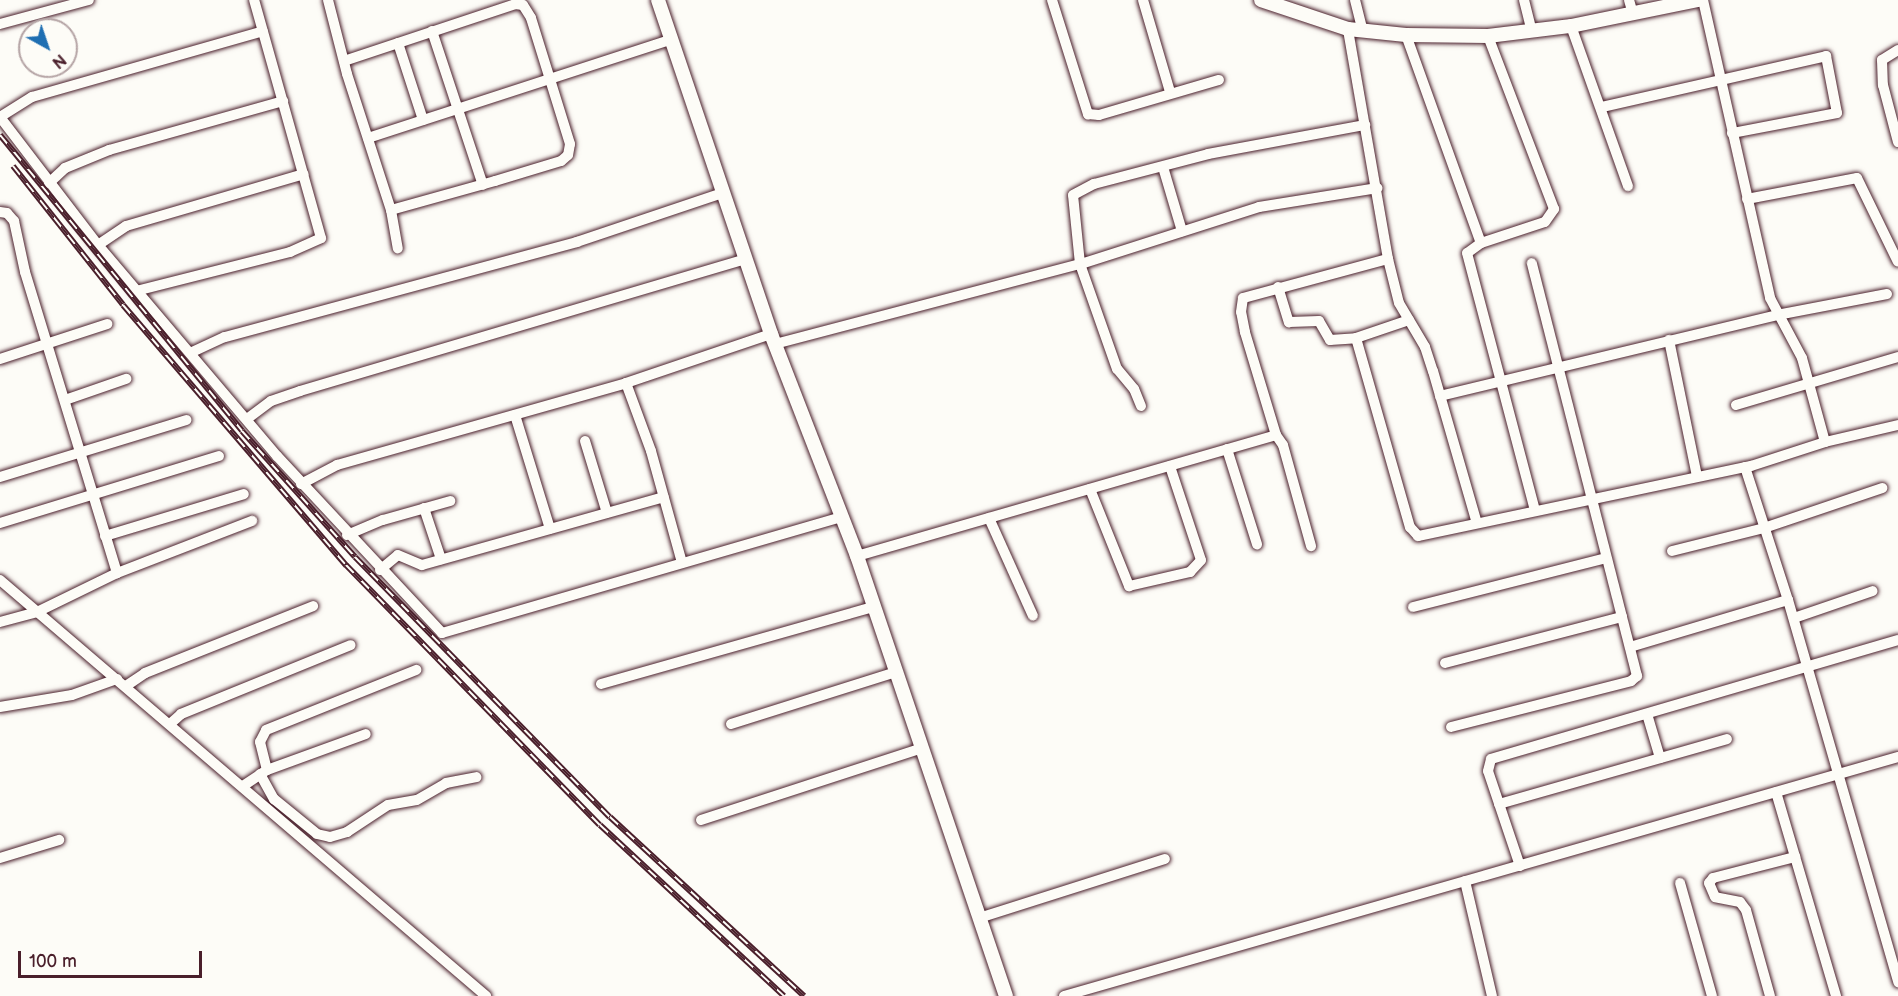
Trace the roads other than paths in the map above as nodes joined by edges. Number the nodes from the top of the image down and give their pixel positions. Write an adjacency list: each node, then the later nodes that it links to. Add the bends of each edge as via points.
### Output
1 (89, 0): 14 (street)
2 (254, 0): 17 (street)
3 (328, 0): 26 (street)
4 (658, 0): 23 (street)
5 (1052, 0): 30 (street, via 1088,114 1099,115)
6 (1143, 0): 30 (street)
7 (1261, 0): 16 (street)
8 (1355, 0): 19 (street)
9 (1524, 0): 20 (street)
10 (1629, 0): 13 (street)
11 (1698, 0): 13 (street)
12 (1704, 0): 27 (street)
13 (1633, 14): 15 (street)
14 (0, 24)
15 (1571, 26): 20 (street); 32 (street)
16 (1348, 28): 19 (street); 36 (street)
17 (263, 31): 31 (street); 34 (street, via 32,97)
18 (432, 31): 24 (street); 28 (street, via 520,3 527,9); 33 (street)
19 (1363, 31): 21 (street)
20 (1532, 31): 22 (street)
21 (1406, 35): 22 (street); 51 (street)
22 (1488, 36): 51 (street, via 1554,209 1545,222)
23 (670, 40): 28 (street); 46 (street)
24 (398, 43): 26 (street); 35 (street)
25 (1898, 50): 39 (street, via 1882,60 1883,85)
26 (344, 61): 38 (street)
27 (1720, 78): 32 (street); 37 (street); 37 (street, via 1822,54 1828,60 1837,113)
28 (550, 79): 33 (street); 43 (street, via 570,144 568,155 561,161)
29 (1219, 80): 30 (street)
30 (1170, 92)
31 (283, 101): 41 (street); 42 (street, via 85,159 65,168)
32 (1602, 107): 44 (street)
33 (458, 109): 35 (street); 43 (street)
34 (0, 117): 42 (street)
35 (423, 120): 38 (street)
36 (1365, 125): 40 (street, via 1208,154); 45 (street)
37 (1732, 133): 47 (street)
38 (368, 138): 48 (street)
39 (1898, 142)
40 (1163, 167): 50 (street); 58 (street, via 1094,184 1073,195)
41 (304, 174): 52 (street, via 126,226); 60 (street, via 321,228 319,241)
42 (49, 183): 52 (street)
43 (483, 185): 48 (street)
44 (1628, 186)
45 (1377, 188): 50 (street, via 1287,200); 55 (street)
46 (723, 193): 54 (street); 69 (street, via 577,242 225,337)
47 (1747, 199): 56 (street, via 1857,178); 62 (street)
48 (392, 210): 53 (street)
49 (0, 213): 68 (street, via 7,213 14,220)
50 (1182, 231): 58 (street)
51 (1481, 243): 74 (street, via 1467,254)
52 (98, 245): 60 (street)
53 (398, 248)
54 (746, 259): 66 (street); 82 (street, via 300,391 271,401)
55 (1388, 259): 59 (street); 63 (street, via 1399,303)
56 (1898, 262)
57 (1532, 263): 72 (street)
58 (1080, 264): 66 (street); 80 (street, via 1117,369 1134,388)
59 (1278, 286): 65 (street, via 1289,322 1319,321 1330,340); 85 (street, via 1248,294 1243,298 1241,312)
60 (136, 291): 69 (street)
61 (1887, 294): 62 (street)
62 (1778, 315): 67 (street); 76 (street, via 1796,345)
63 (1409, 320): 65 (street); 77 (street, via 1425,347)
64 (107, 324): 68 (street)
65 (1356, 338): 110 (street, via 1413,532 1422,536)
66 (773, 339): 75 (street); 106 (street)
67 (1669, 340): 72 (street); 93 (street)
68 (49, 346): 71 (street); 78 (street)
69 (190, 353): 82 (street)
70 (1898, 357): 76 (street)
71 (0, 359)
72 (1557, 366): 74 (street); 101 (street)
73 (126, 379): 78 (street)
74 (1501, 380): 77 (street); 104 (street)
75 (626, 383): 81 (street); 100 (street)
76 (1809, 385): 79 (street); 87 (street)
77 (1440, 396): 110 (street)
78 (65, 400): 89 (street)
79 (1736, 405)
80 (1141, 406)
81 (515, 415): 95 (street, via 337,465); 112 (street)
82 (247, 419): 95 (street)
83 (186, 420): 89 (street)
84 (1898, 425): 87 (street)
85 (1276, 435): 88 (street); 116 (street, via 1283,446)
86 (585, 441): 105 (street)
87 (1825, 442): 92 (street)
88 (1227, 449): 91 (street); 115 (street)
89 (79, 453): 94 (street); 99 (street)
90 (219, 456): 99 (street)
91 (1170, 466): 97 (street); 97 (street, via 1201,560 1196,569 1136,588 1127,585)
92 (1745, 467): 93 (street); 111 (street)
93 (1697, 476): 101 (street)
94 (0, 477)
95 (301, 484): 113 (street)
96 (1882, 488): 111 (street)
97 (1090, 489): 107 (street)
98 (244, 494): 114 (street)
99 (93, 496): 109 (street); 114 (street)
100 (664, 497): 105 (street); 121 (street)
101 (1591, 498): 104 (street); 119 (street)
102 (450, 501): 103 (street)
103 (424, 508): 113 (street); 120 (street)
104 (1535, 510): 110 (street)
105 (607, 513): 112 (street)
106 (842, 517): 118 (street); 121 (street)
107 (989, 518): 118 (street); 131 (street)
108 (252, 521): 123 (street)
109 (0, 523)
110 (1477, 523)
111 (1764, 528): 117 (street); 126 (street)
112 (550, 529): 120 (street)
113 (347, 535): 122 (street)
114 (105, 536): 123 (street)
115 (1257, 544)
116 (1311, 546)
117 (1672, 551)
118 (857, 556): 128 (street)
119 (1606, 558): 130 (street); 132 (street)
120 (441, 559): 122 (street, via 417,565 398,555)
121 (682, 563): 122 (street, via 445,634)
122 (380, 570)
123 (117, 573): 129 (street)
124 (0, 580): 129 (street)
125 (1873, 591): 133 (street)
126 (1788, 600): 133 (street); 137 (street)
127 (313, 606): 142 (street)
128 (874, 607): 141 (street); 143 (street)
129 (42, 608): 134 (street); 142 (street)
130 (1413, 608)
131 (1033, 616)
132 (1622, 617): 137 (street); 138 (street)
133 (1794, 618): 139 (street)
134 (0, 622)
135 (1898, 640): 139 (street)
136 (351, 645): 146 (street)
137 (1630, 647): 148 (street, via 1637,673 1631,681)
138 (1445, 663)
139 (1806, 664): 145 (street); 154 (street)
140 (416, 670): 156 (street, via 267,730 260,742)
141 (896, 672): 147 (street); 151 (street)
142 (127, 682): 144 (street); 146 (street)
143 (601, 684)
144 (0, 707)
145 (1647, 714): 153 (street); 158 (street, via 1491,759 1488,771)
146 (174, 720): 156 (street)
147 (731, 724)
148 (1451, 727)
149 (366, 734): 156 (street)
150 (1726, 739): 153 (street)
151 (922, 748): 159 (street); 167 (street)
152 (1898, 757): 154 (street)
153 (1660, 758): 158 (street)
154 (1838, 775): 157 (street); 168 (street)
155 (476, 777): 156 (street, via 446,783 417,800 387,805 348,832 330,837 317,834)
156 (254, 779): 169 (street)
157 (1776, 792): 161 (street); 164 (street)
158 (1499, 804): 164 (street)
159 (701, 820)
160 (59, 840): 162 (street)
161 (1795, 857): 174 (street, via 1713,878 1709,883 1715,897 1744,905); 175 (street)
162 (0, 858)
163 (1165, 860): 167 (street)
164 (1520, 866): 165 (street)
165 (1465, 881): 171 (street); 172 (street)
166 (1680, 883): 173 (street)
167 (979, 918): 170 (street)
168 (1898, 982)
169 (486, 996)
170 (1006, 996)
171 (1064, 996)
172 (1492, 996)
173 (1712, 996)
174 (1770, 996)
175 (1836, 996)

